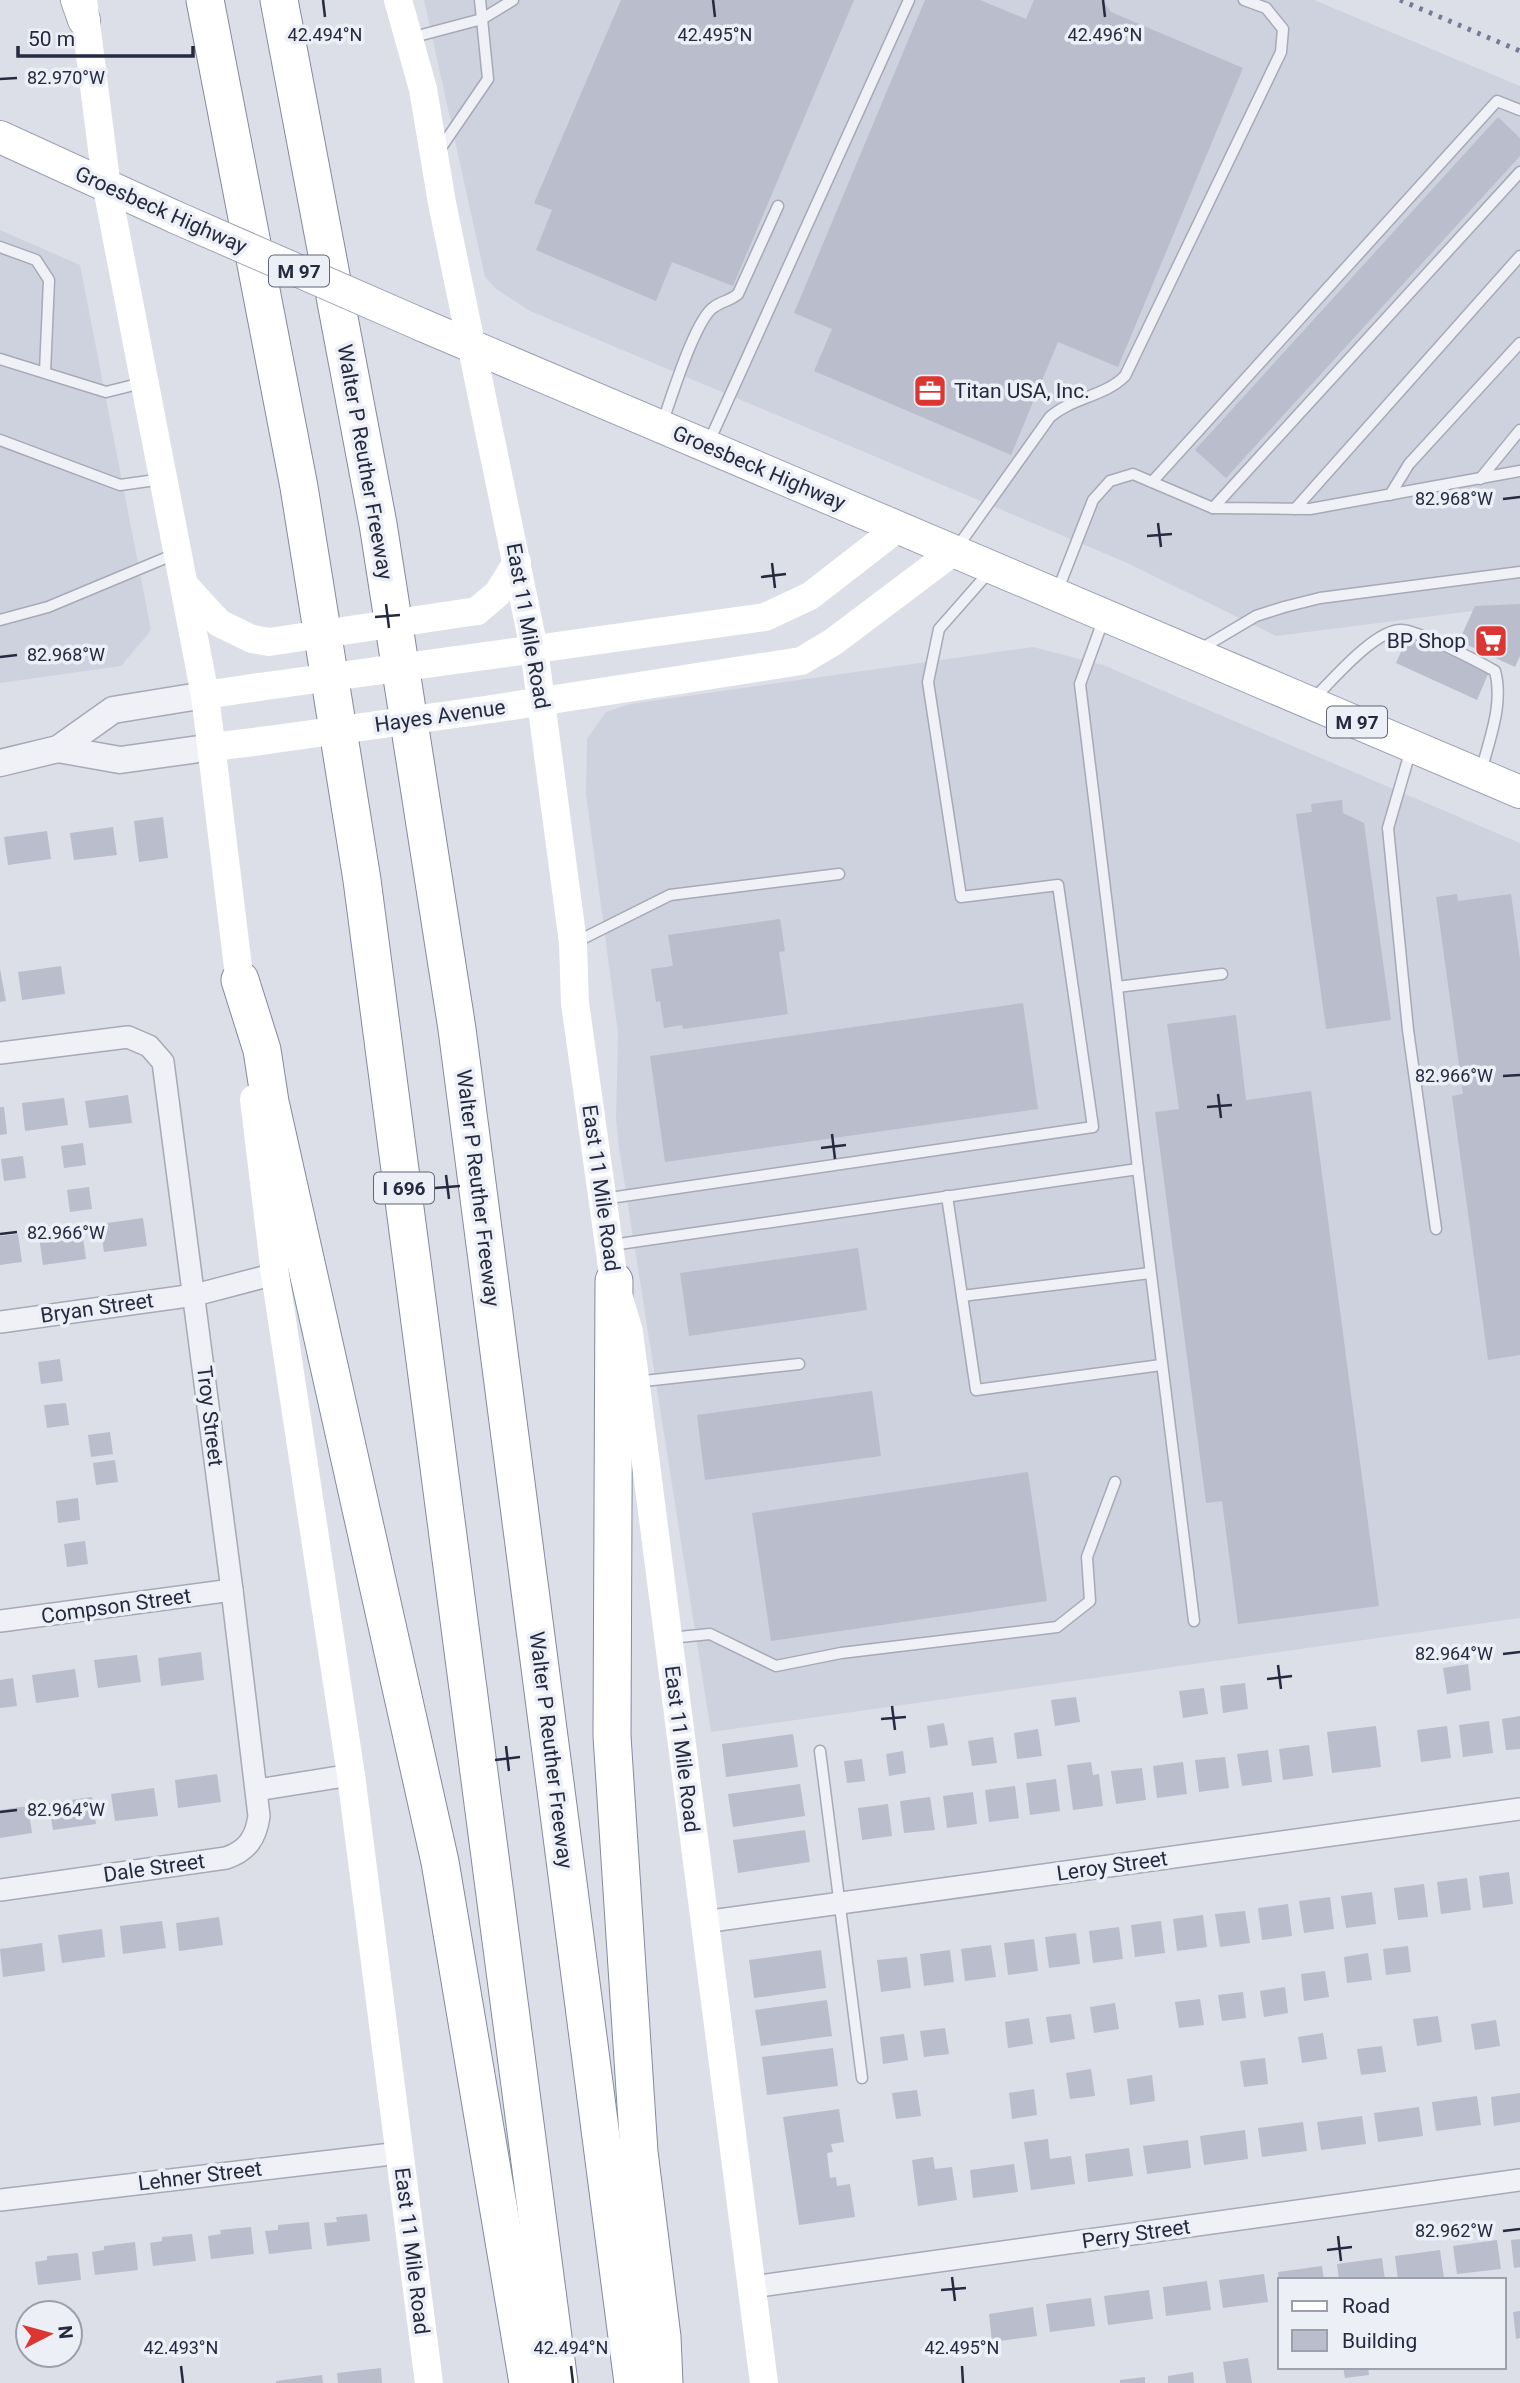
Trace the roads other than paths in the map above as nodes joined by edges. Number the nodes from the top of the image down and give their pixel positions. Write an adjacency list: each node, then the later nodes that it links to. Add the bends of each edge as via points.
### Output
1 (205, 0): 94 (highway, I 696, via 299,486 362,880)
2 (279, 0): 95 (highway, Walter P Reuther Freeway, via 378,524 457,1029)
3 (398, 0): 10 (main road, East 11 Mile Road)
4 (480, 0): 9 (lane)
5 (513, 0): 9 (lane)
6 (909, 0): 27 (lane)
7 (1244, 0): 36 (lane, via 1266,8 1283,29 1281,51 1125,376 1112,389 1063,406 1050,417)
8 (81, 7): 15 (main road, East 11 Mile Road)
9 (482, 19): 10 (lane); 13 (lane, via 488,79)
10 (410, 38): 13 (main road, East 11 Mile Road)
11 (1520, 110): 31 (lane, via 1497,101)
12 (1, 137): 15 (main road, Groesbeck Highway / M 97)
13 (434, 157): 20 (main road, East 11 Mile Road)
14 (1520, 173): 33 (lane)
15 (107, 188): 20 (main road, Groesbeck Highway / M 97, bridge); 23 (main road, East 11 Mile Road)
16 (778, 205): 24 (lane, via 738,294 714,307 700,324)
17 (0, 247): 22 (lane, via 36,260 49,280)
18 (1520, 256): 34 (lane)
19 (1520, 343): 32 (lane, via 1409,464)
20 (474, 348): 24 (main road, Groesbeck Highway / M 97); 38 (main road, East 11 Mile Road)
21 (0, 359): 22 (lane)
22 (46, 372): 23 (lane, via 107,391)
23 (145, 383): 29 (main road, East 11 Mile Road)
24 (661, 426): 27 (main road, Groesbeck Highway / M 97)
25 (1520, 430): 30 (lane)
26 (0, 440): 29 (lane, via 120,485)
27 (708, 446): 35 (main road, Groesbeck Highway / M 97)
28 (1520, 471): 30 (lane)
29 (163, 479): 37 (main road, East 11 Mile Road)
30 (1480, 479): 32 (lane)
31 (1152, 482): 33 (lane); 42 (lane, via 1133,474 1110,481 1093,500)
32 (1390, 495): 34 (lane)
33 (1213, 508): 34 (lane)
34 (1295, 509)
35 (899, 527): 36 (main road, Groesbeck Highway / M 97); 45 (main road, Hayes Avenue, via 810,596 765,617)
36 (954, 551): 39 (main road, Groesbeck Highway / M 97); 48 (main road, Hayes Avenue, via 801,661)
37 (178, 553): 41 (main road, East 11 Mile Road); 44 (lane, via 48,607)
38 (517, 562): 41 (main road, bridge, via 498,593 477,611 269,642 219,623); 45 (main road, East 11 Mile Road)
39 (993, 568): 42 (main road, Groesbeck Highway / M 97); 64 (lane, via 939,629 928,682 961,897 1058,885 1093,1128)
40 (1520, 572): 46 (lane, via 1296,604 1256,616)
41 (185, 586): 47 (main road, East 11 Mile Road)
42 (1056, 594): 43 (main road, Groesbeck Highway / M 97)
43 (1105, 615): 46 (main road, Groesbeck Highway / M 97); 60 (lane, via 1080,684)
44 (0, 620)
45 (534, 649): 47 (main road, Hayes Avenue, bridge); 48 (main road, East 11 Mile Road)
46 (1194, 653): 49 (main road, Groesbeck Highway / M 97)
47 (205, 695): 51 (main road, East 11 Mile Road); 52 (street, Hayes Avenue, via 113,710)
48 (543, 701): 51 (main road, Hayes Avenue, bridge); 57 (main road, East 11 Mile Road)
49 (1310, 702): 50 (main road, Groesbeck Highway / M 97); 54 (lane, via 1384,635 1402,630 1467,655 1495,671 1499,684)
50 (1412, 746): 54 (main road, Groesbeck Highway / M 97); 65 (lane, via 1388,828 1406,1017)
51 (213, 747): 52 (street, Hayes Avenue, via 120,760); 59 (main road, East 11 Mile Road)
52 (58, 749): 53 (street, Hayes Avenue)
53 (0, 762)
54 (1480, 775): 55 (main road, Groesbeck Highway / M 97)
55 (1520, 792)
56 (839, 874): 57 (lane, via 670,895)
57 (573, 943): 64 (main road, East 11 Mile Road, via 575,1003)
58 (1222, 974): 60 (lane)
59 (240, 979): 68 (main road, East 11 Mile Road); 93 (highway, via 262,1051 440,1862)
60 (1117, 987): 62 (lane)
61 (0, 1054): 69 (street, Troy Street, via 128,1037 158,1054)
62 (1138, 1169): 63 (lane); 67 (lane)
63 (947, 1196): 66 (lane); 70 (lane)
64 (603, 1199): 66 (main road, East 11 Mile Road)
65 (1436, 1229)
66 (611, 1263): 74 (main road, East 11 Mile Road, via 629,1332); 96 (highway, via 612,1736 639,2152)
67 (1150, 1273): 70 (lane); 73 (lane)
68 (275, 1274): 69 (street, Bryan Street); 81 (main road, East 11 Mile Road)
69 (195, 1295): 71 (street, Bryan Street); 76 (street, Troy Street)
70 (962, 1296): 73 (lane, via 976,1390)
71 (0, 1322)
72 (799, 1364): 74 (lane)
73 (1161, 1365): 78 (lane)
74 (635, 1382): 79 (main road, East 11 Mile Road)
75 (1115, 1482): 79 (lane, via 1087,1557 1090,1601 1057,1627 841,1653 776,1666 710,1634)
76 (232, 1590): 77 (street, Compson Street); 82 (street, Troy Street)
77 (0, 1621)
78 (1194, 1621)
79 (668, 1638): 86 (main road, East 11 Mile Road)
80 (820, 1751): 85 (lane)
81 (351, 1775): 82 (street); 88 (main road, East 11 Mile Road)
82 (257, 1790): 84 (street, Dale Street, via 257,1830 239,1853)
83 (1520, 1809): 85 (street, Leroy Street)
84 (0, 1890)
85 (840, 1903): 86 (street, Leroy Street); 87 (lane)
86 (704, 1922): 91 (main road, East 11 Mile Road)
87 (862, 2078)
88 (400, 2153): 90 (street, Lehner Street); 92 (main road, East 11 Mile Road)
89 (1520, 2180): 91 (street, Perry Street)
90 (0, 2200)
91 (752, 2287): 97 (main road, East 11 Mile Road)
92 (429, 2383)
93 (528, 2383)
94 (559, 2383)
95 (634, 2383)
96 (664, 2383)
97 (764, 2383)

